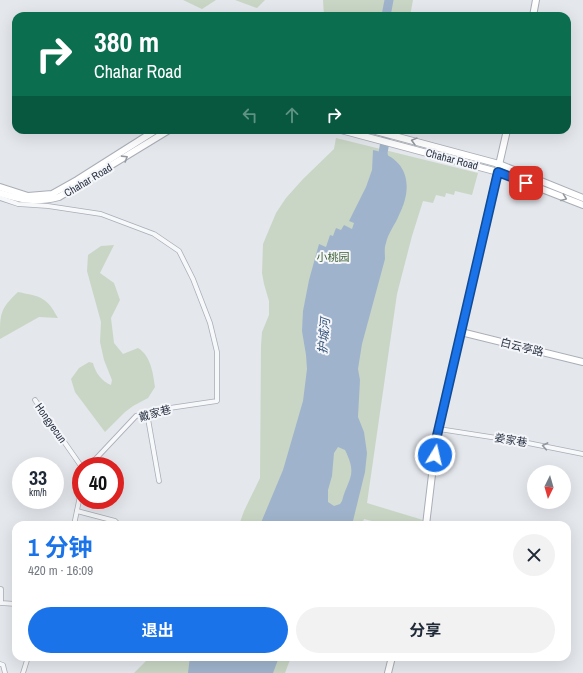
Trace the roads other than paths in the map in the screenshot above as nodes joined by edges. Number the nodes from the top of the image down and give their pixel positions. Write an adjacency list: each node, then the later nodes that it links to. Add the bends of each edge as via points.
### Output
1 (536, 0): 2 (main road)
2 (534, 12)
3 (150, 134): 10 (main road, Chahar Road, via 52,194 28,196)
4 (162, 134): 11 (main road, Chahar Road, one-way to 4, via 30,201 59,197)
5 (356, 134): 9 (main road, Chahar Road)
6 (388, 134): 8 (main road, Chahar Road, one-way to 6)
7 (506, 134): 8 (main road)
8 (499, 164): 9 (main road); 13 (main road, Chahar Road)
9 (498, 172): 14 (main road, Chahar Road, one-way to 14); 15 (main road)
10 (0, 187)
11 (0, 193)
12 (0, 198): 18 (street, 戴家巷, via 18,204 101,214 154,234 179,251 210,323 217,352 217,401)
13 (583, 198)
14 (583, 205)
15 (461, 332): 16 (main road, 白云亭路); 19 (main road)
16 (583, 362)
17 (35, 400): 21 (street, Hongyecun)
18 (147, 413): 22 (street, 戴家巷, via 136,416); 23 (street)
19 (439, 429): 20 (street, 姜家巷, one-way to 19); 27 (main road)
20 (583, 454)
21 (75, 457)
22 (97, 457)
23 (160, 481)
24 (77, 511): 25 (street); 26 (street)
25 (75, 521)
26 (115, 521)
27 (426, 521)
28 (0, 589): 29 (street, via 1,603)
29 (12, 604)
30 (27, 661): 34 (street)
31 (391, 661): 35 (main road)
32 (0, 664): 33 (street, via 3,665)
33 (5, 673)
34 (23, 673)
35 (388, 673)

